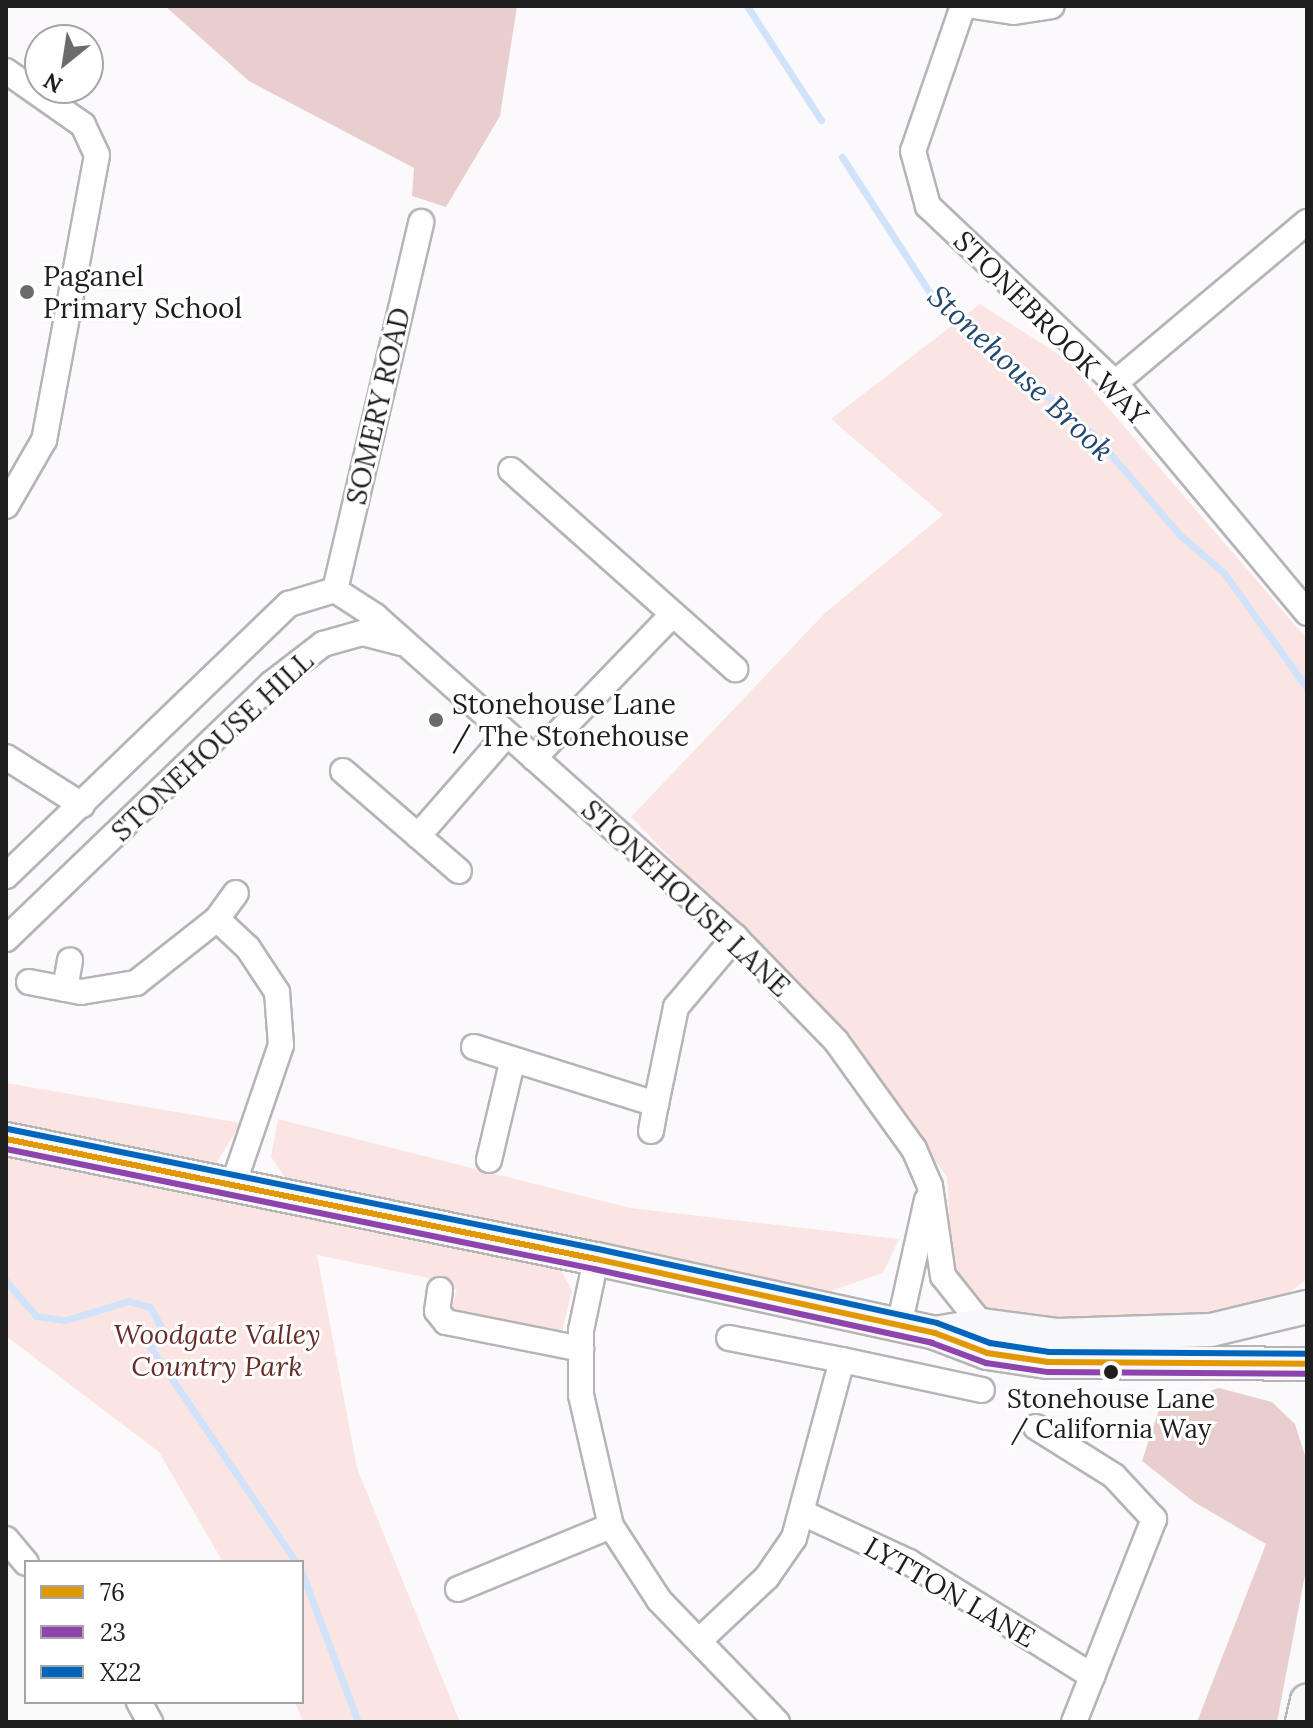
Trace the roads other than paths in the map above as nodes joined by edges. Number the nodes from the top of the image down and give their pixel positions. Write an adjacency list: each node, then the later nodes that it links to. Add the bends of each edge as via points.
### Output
1 (963, 6): 7 (street, STONEBROOK WAY, via 913,151 928,206)
2 (973, 6): 3 (street)
3 (1052, 6)
4 (6, 71): 9 (street, via 83,125 97,155 44,440)
5 (421, 222): 10 (street, SOMERY ROAD)
6 (1307, 222): 7 (street)
7 (1115, 383): 11 (street, STONEBROOK WAY)
8 (511, 470): 12 (street)
9 (6, 506)
10 (335, 590): 13 (street); 19 (street, STONEHOUSE HILL, via 289,604)
11 (1307, 613)
12 (673, 614): 14 (street); 17 (street)
13 (404, 644): 15 (street, STONEHOUSE LANE); 26 (street, STONEHOUSE HILL, via 362,633 323,644 271,684)
14 (735, 669)
15 (507, 734): 17 (street, STONEHOUSE LANE); 20 (street)
16 (6, 757): 19 (street)
17 (534, 758): 25 (street, STONEHOUSE LANE)
18 (343, 771): 20 (street)
19 (82, 805): 22 (street, STONEHOUSE HILL)
20 (418, 836): 21 (street)
21 (459, 871)
22 (6, 876)
23 (236, 893): 24 (street)
24 (217, 919): 29 (street, via 136,983 106,992); 36 (street, via 277,992 281,1045)
25 (735, 937): 32 (street, via 676,1007); 37 (street, STONEHOUSE LANE, via 836,1041 914,1149)
26 (6, 939)
27 (70, 960): 29 (street)
28 (29, 982): 29 (street)
29 (65, 989)
30 (474, 1047): 31 (street)
31 (512, 1063): 32 (street); 35 (street)
32 (656, 1104): 33 (street)
33 (651, 1131)
34 (6, 1139): 36 (street)
35 (489, 1160)
36 (233, 1185): 38 (street)
37 (930, 1186): 41 (street, STONEHOUSE LANE, via 943,1276); 42 (street)
38 (596, 1259): 42 (street); 45 (street)
39 (440, 1290): 45 (street, via 437,1311 446,1322)
40 (1307, 1307): 41 (street, via 1211,1330 1058,1335)
41 (982, 1325): 43 (street)
42 (899, 1326): 43 (street)
43 (935, 1333): 47 (street, via 987,1353 1048,1362)
44 (729, 1338): 46 (street)
45 (581, 1349): 51 (street, via 588,1449)
46 (842, 1360): 48 (street); 50 (street)
47 (1307, 1364)
48 (982, 1390)
49 (1036, 1427): 56 (street, via 1114,1476 1154,1519)
50 (805, 1514): 55 (street, via 767,1577); 56 (street, LYTTON LANE, via 909,1562)
51 (611, 1526): 54 (street); 55 (street, via 659,1600)
52 (6, 1539): 53 (street)
53 (24, 1561)
54 (458, 1589)
55 (701, 1639): 60 (street)
56 (1092, 1676): 61 (street)
57 (1307, 1701): 62 (street)
58 (140, 1704): 59 (street)
59 (150, 1722)
60 (777, 1722)
61 (1074, 1722)
62 (1302, 1722)

